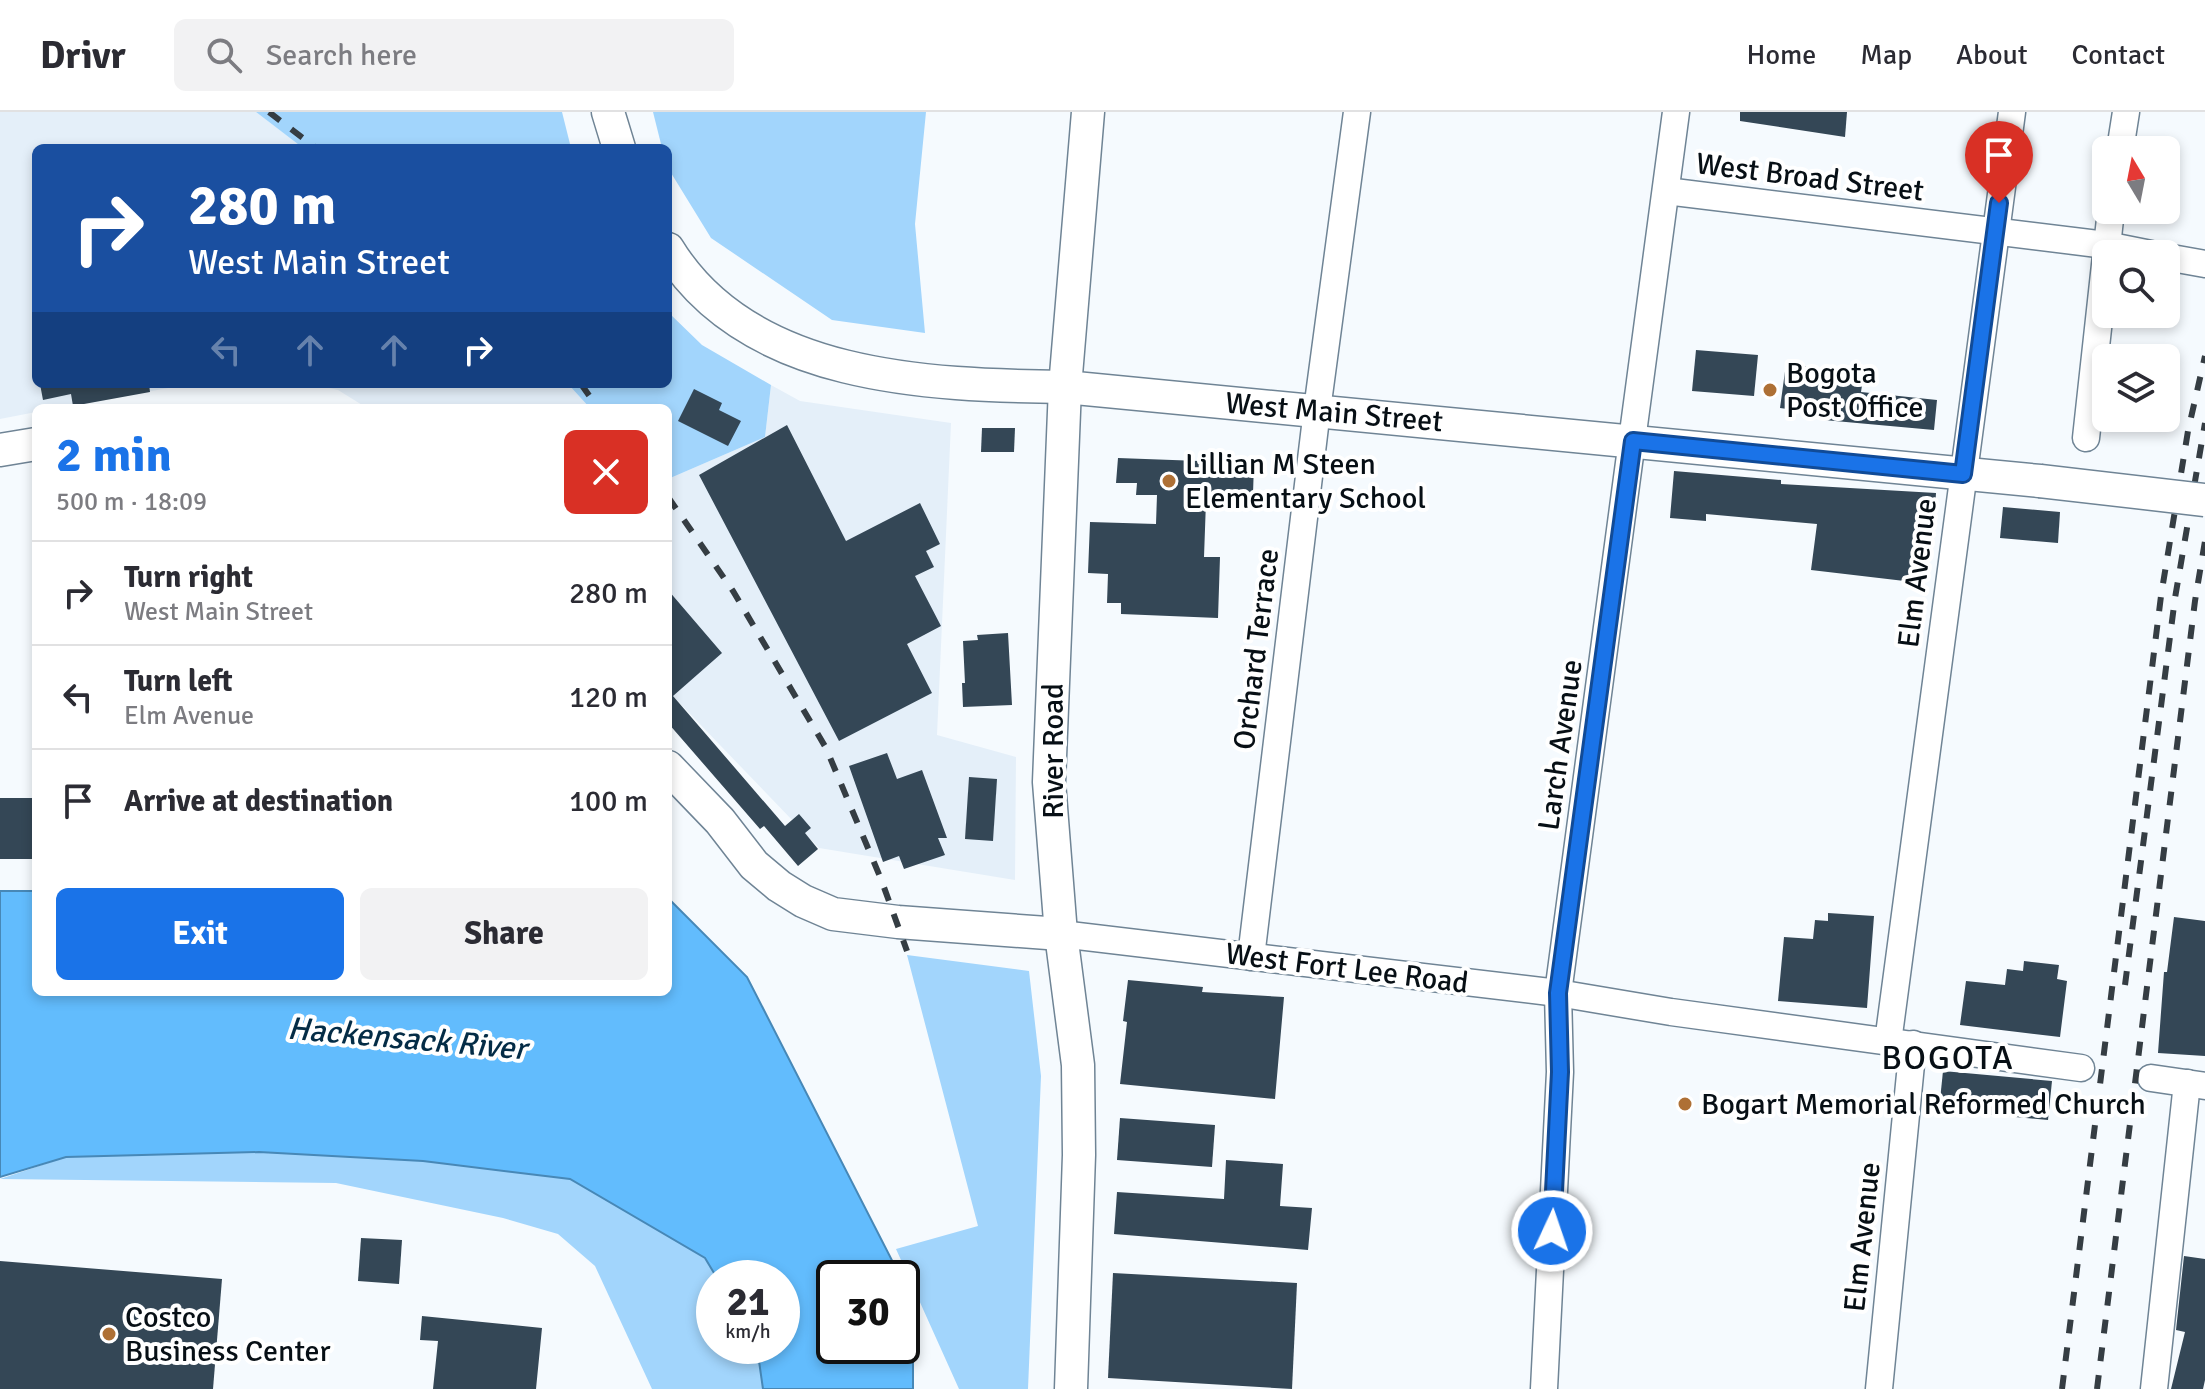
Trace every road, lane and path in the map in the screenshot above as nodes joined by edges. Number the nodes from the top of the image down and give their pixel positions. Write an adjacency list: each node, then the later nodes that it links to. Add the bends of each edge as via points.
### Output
1 (608, 112): 8 (main road)
2 (1088, 112): 16 (main road, River Road)
3 (1357, 112): 17 (street, Orchard Terrace)
4 (1676, 112): 9 (street, Larch Avenue)
5 (2012, 112): 10 (street, Elm Avenue)
6 (2126, 112): 7 (street)
7 (2122, 136)
8 (618, 144)
9 (1666, 191): 10 (street, West Broad Street); 19 (street, Larch Avenue)
10 (1995, 233): 11 (street, West Broad Street); 22 (street, Elm Avenue)
11 (2092, 243)
12 (672, 255): 16 (main road, West Main Street, via 712,303 773,341 820,360 901,378)
13 (2180, 260): 14 (street)
14 (2205, 264)
15 (2097, 328): 18 (street)
16 (1065, 387): 17 (main road, West Main Street); 25 (main road, River Road, via 1049,782)
17 (1317, 410): 19 (main road, West Main Street); 26 (street, Orchard Terrace)
18 (2086, 438)
19 (1633, 441): 22 (main road, West Main Street); 27 (street, Larch Avenue)
20 (32, 445): 21 (main road)
21 (0, 450)
22 (1963, 474): 23 (main road, West Main Street, bridge); 28 (street, Elm Avenue)
23 (2205, 500)
24 (672, 771): 25 (main road, West Fort Lee Road, via 754,865 779,886 833,914)
25 (1061, 934): 26 (street, West Fort Lee Road); 32 (main road, River Road, via 1078,1065)
26 (1251, 957): 27 (street, West Fort Lee Road)
27 (1558, 993): 28 (street, West Fort Lee Road); 33 (street, Larch Avenue, via 1560,1072)
28 (1901, 1043): 29 (street, West Fort Lee Road); 34 (street, Elm Avenue)
29 (2081, 1068)
30 (2151, 1078): 31 (street)
31 (2196, 1084): 35 (street)
32 (1071, 1389)
33 (1544, 1389)
34 (1879, 1389)
35 (2154, 1389)

